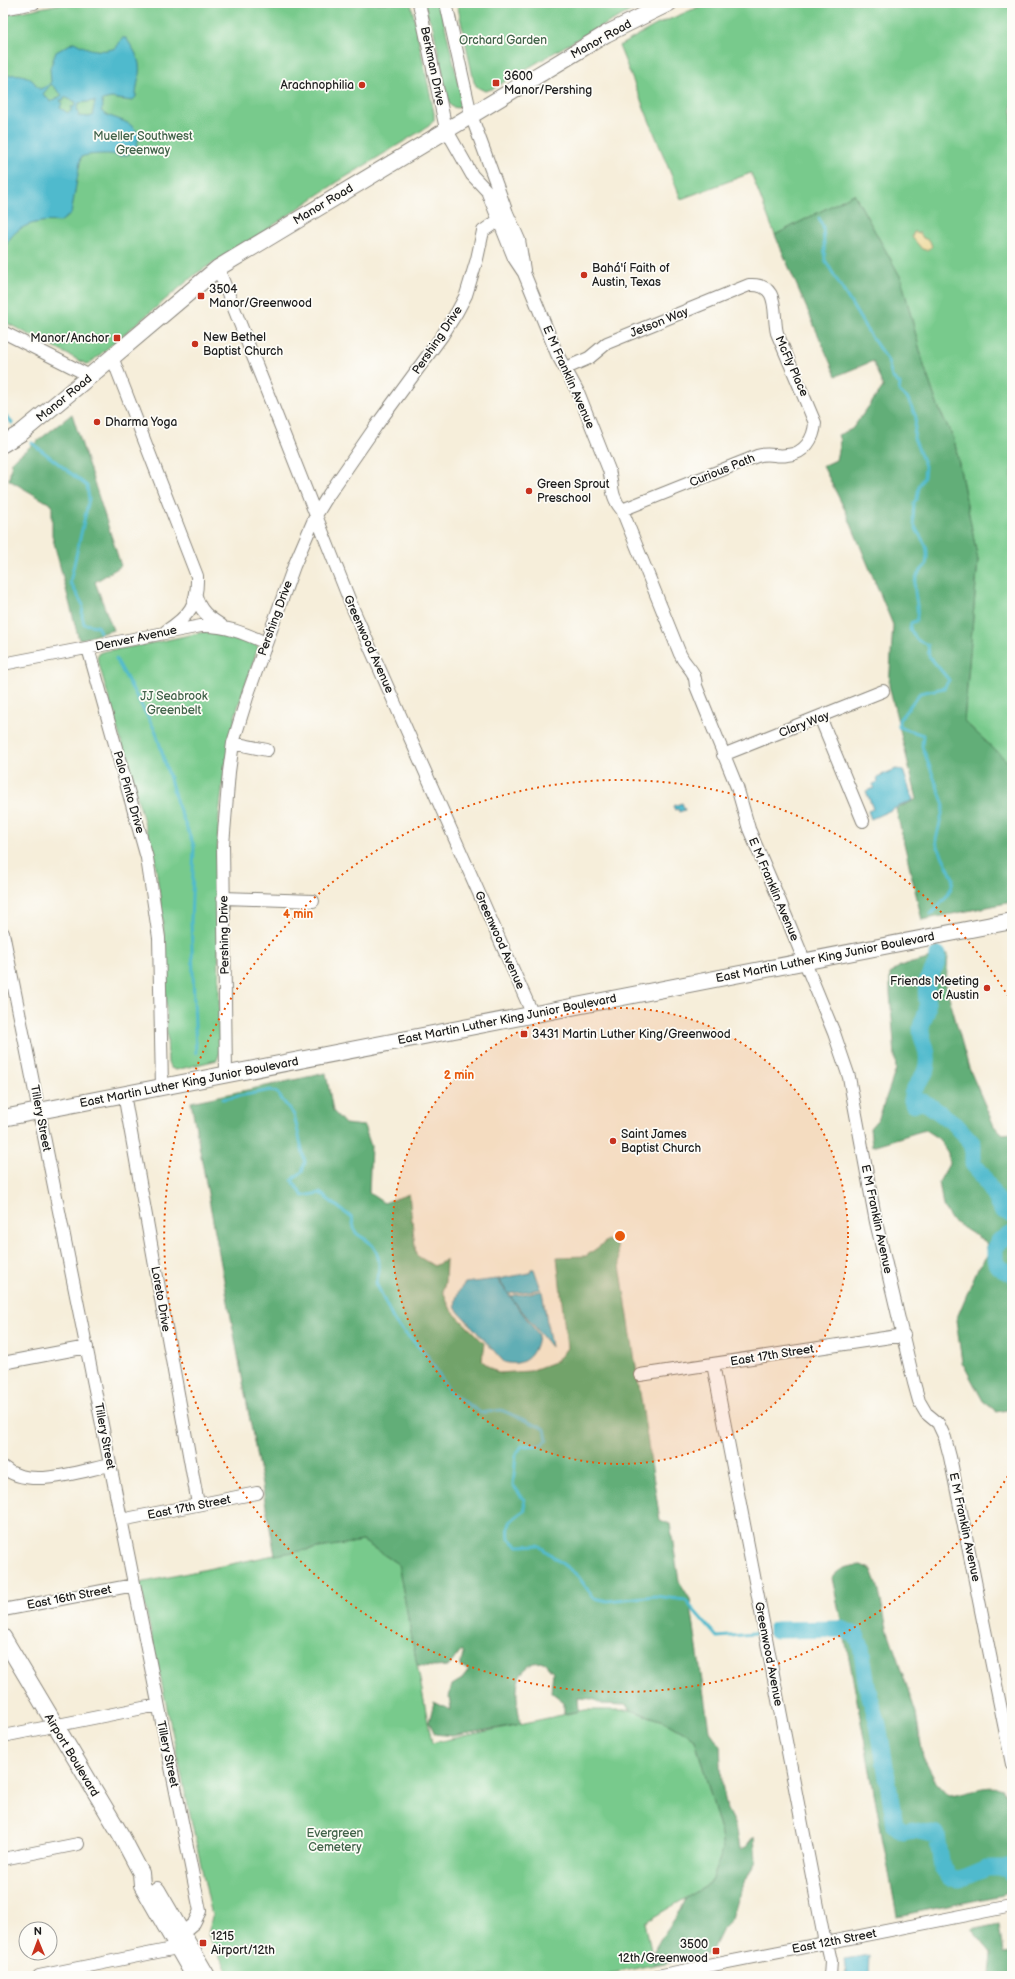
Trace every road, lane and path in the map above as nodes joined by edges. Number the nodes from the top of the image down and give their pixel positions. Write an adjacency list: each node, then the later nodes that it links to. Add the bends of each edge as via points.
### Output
1 (34, 3): 5 (street)
2 (419, 3): 7 (street, Berkman Drive)
3 (446, 3): 6 (street)
4 (669, 3): 6 (main road, Manor Road, via 606,34)
5 (11, 6)
6 (471, 115): 7 (main road, Manor Road); 8 (street)
7 (446, 129): 8 (street, via 472,175 487,191); 9 (main road, Manor Road)
8 (503, 217): 13 (street, E M Franklin Avenue, via 514,258 524,273 557,354); 18 (street, Pershing Drive, via 483,231 466,295 442,336 376,426)
9 (218, 268): 12 (main road, Manor Road); 18 (street, Greenwood Avenue)
10 (758, 285): 13 (street, Jetson Way, via 749,285 607,343 589,358); 15 (street, McFly Place, via 772,294 777,333 812,412)
11 (3, 332): 14 (street)
12 (112, 357): 14 (main road, Manor Road); 21 (street, via 194,566 197,576)
13 (566, 368): 17 (street, E M Franklin Avenue, via 578,392 612,482 618,486 622,494)
14 (90, 376): 16 (main road, Manor Road, via 21,433)
15 (814, 431): 17 (street, Curious Path, via 807,445 793,454 763,454)
16 (3, 444)
17 (622, 510): 31 (street, E M Franklin Avenue, via 683,661 685,675 689,682 696,686)
18 (315, 517): 19 (street, Pershing Drive); 20 (street, Greenwood Avenue)
19 (302, 546): 20 (street, via 310,542 317,543); 24 (street, Pershing Drive)
20 (330, 554): 38 (street, Greenwood Avenue)
21 (196, 596): 22 (street, via 203,612); 23 (street, via 189,613 181,622)
22 (222, 626): 23 (street, Denver Avenue); 24 (street, Denver Avenue)
23 (166, 631): 25 (street, Denver Avenue)
24 (266, 643): 29 (street, Pershing Drive)
25 (88, 648): 26 (street, Denver Avenue); 40 (street, Palo Pinto Drive, via 147,858 159,938)
26 (3, 664)
27 (883, 691): 28 (street, Clary Way)
28 (820, 717): 31 (street, Clary Way); 32 (street)
29 (234, 743): 30 (street); 33 (street, Pershing Drive, via 222,845)
30 (267, 750)
31 (724, 755): 37 (street, E M Franklin Avenue, via 737,787 749,829)
32 (863, 820)
33 (223, 898): 34 (street); 39 (street, Pershing Drive)
34 (312, 901)
35 (1012, 921): 37 (main road, East Martin Luther King Junior Boulevard)
36 (3, 933): 42 (street, Tillery Street)
37 (805, 962): 38 (main road, East Martin Luther King Junior Boulevard); 44 (street, E M Franklin Avenue, via 849,1077 876,1222)
38 (533, 1015): 39 (main road, East Martin Luther King Junior Boulevard)
39 (226, 1074): 40 (main road, East Martin Luther King Junior Boulevard)
40 (162, 1087): 41 (main road, East Martin Luther King Junior Boulevard)
41 (124, 1094): 42 (main road, East Martin Luther King Junior Boulevard); 52 (street, Loreto Drive)
42 (40, 1111): 43 (main road, East Martin Luther King Junior Boulevard); 45 (street, Tillery Street)
43 (3, 1118)
44 (904, 1335): 47 (street, East 17th Street); 60 (street, E M Franklin Avenue, via 919,1401 926,1413 938,1423 950,1457)
45 (87, 1347): 46 (street); 49 (street, Tillery Street)
46 (3, 1363)
47 (713, 1364): 48 (street, East 17th Street); 66 (street, Greenwood Avenue)
48 (640, 1375)
49 (110, 1465): 50 (street, via 45,1478 23,1478); 53 (street, Tillery Street)
50 (3, 1467)
51 (257, 1493): 52 (street, East 17th Street)
52 (198, 1504): 53 (street, East 17th Street)
53 (121, 1520): 54 (street, Tillery Street)
54 (134, 1585): 55 (street, East 16th Street); 57 (street, Tillery Street)
55 (3, 1610)
56 (3, 1637): 58 (main road, Airport Boulevard)
57 (158, 1705): 58 (street); 65 (street, Tillery Street, via 200,1911 194,1923)
58 (54, 1726): 59 (street); 63 (main road, Airport Boulevard, via 121,1835)
59 (3, 1736)
60 (1012, 1764)
61 (78, 1844): 62 (street)
62 (3, 1859)
63 (141, 1873): 65 (main road, Airport Boulevard, via 151,1880); 67 (main road, Airport Boulevard, via 142,1885)
64 (1012, 1906): 66 (street, East 12th Street)
65 (182, 1933): 70 (main road, Airport Boulevard)
66 (826, 1943): 71 (street, East 12th Street); 72 (street, Greenwood Avenue, via 831,1961)
67 (177, 1948): 68 (street); 69 (main road, Airport Boulevard)
68 (39, 1976)
69 (194, 1976)
70 (207, 1976)
71 (658, 1976)
72 (830, 1976)

